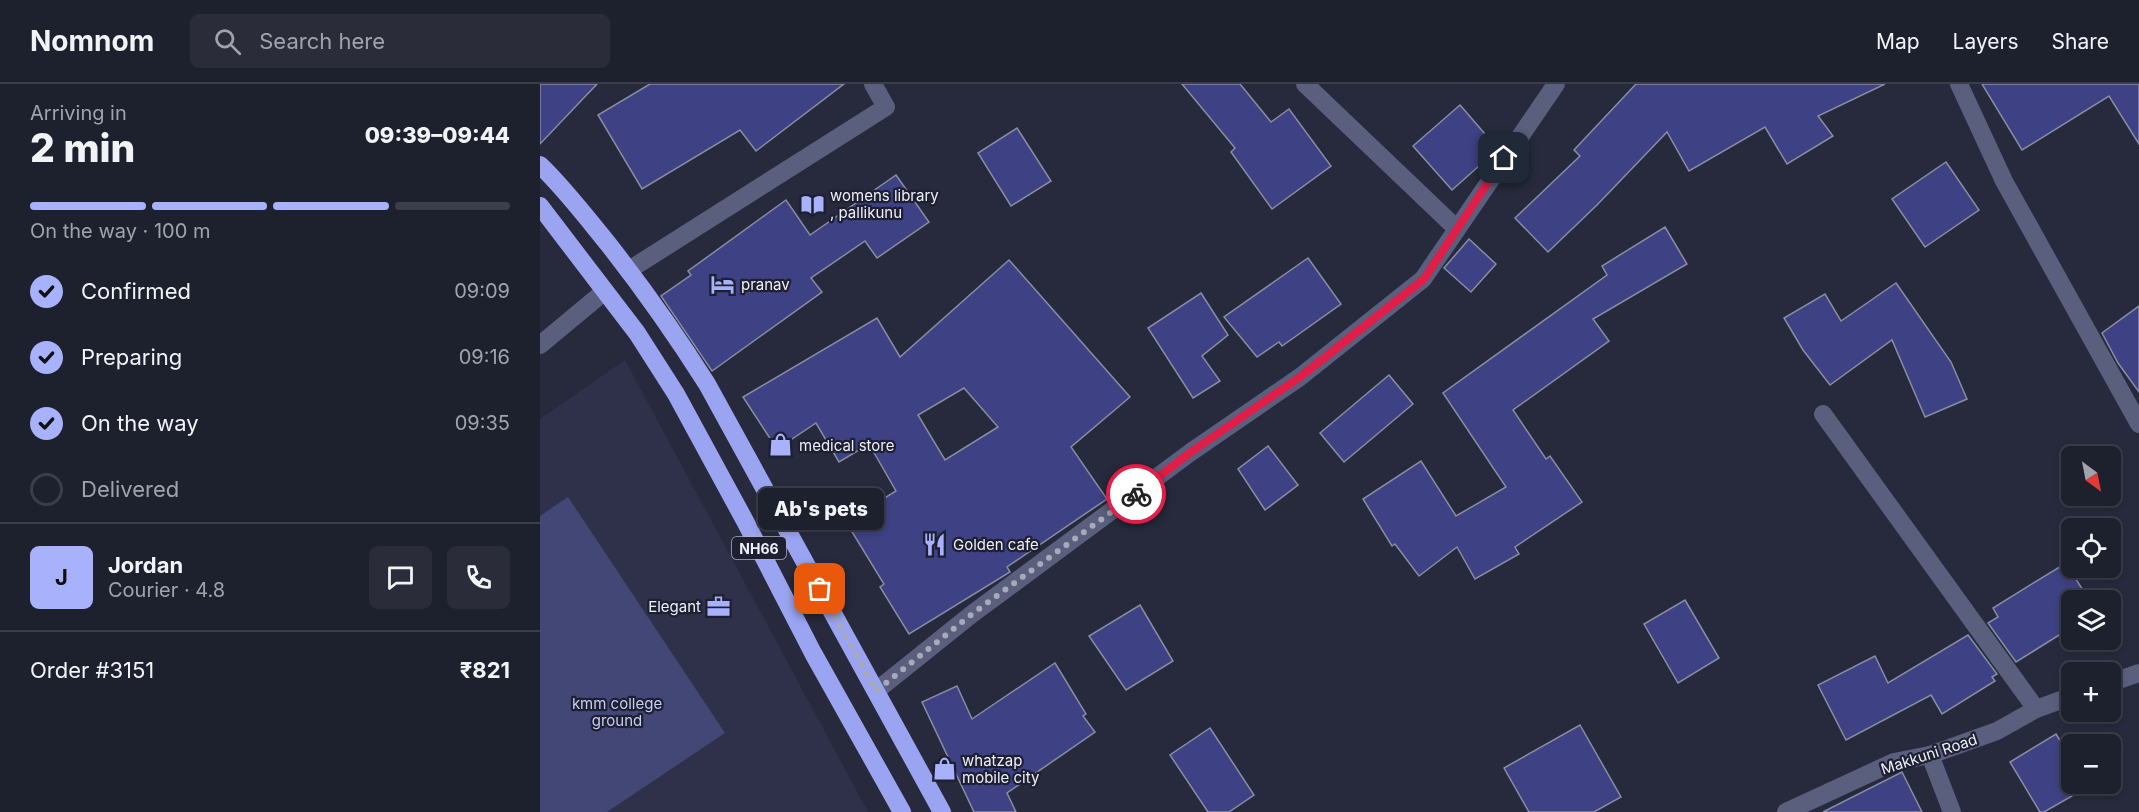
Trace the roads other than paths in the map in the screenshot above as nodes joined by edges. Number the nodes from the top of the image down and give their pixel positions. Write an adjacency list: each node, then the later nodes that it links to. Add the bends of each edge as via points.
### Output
1 (873, 84): 8 (street, via 886,107)
2 (1305, 84): 7 (street)
3 (1556, 84): 7 (street)
4 (1959, 84): 12 (street, via 2004,181)
5 (540, 165): 8 (highway, NH66)
6 (540, 206): 9 (highway, NH66)
7 (1457, 229): 15 (street, via 1424,279 1300,377 1191,452 972,614)
8 (629, 270): 15 (highway, NH66, via 707,384)
9 (605, 291): 10 (street); 19 (highway, NH66, via 676,394)
10 (540, 345)
11 (1823, 414): 17 (street)
12 (2139, 424)
13 (2139, 672): 14 (street)
14 (2121, 678)
15 (876, 691): 20 (highway, NH66)
16 (2061, 700): 17 (street, Makkuni Road)
17 (2036, 709): 18 (street, Makkuni Road, via 1997,731)
18 (1930, 755): 21 (street, Makkuni Road, via 1894,762); 22 (street)
19 (902, 812)
20 (942, 812)
21 (1786, 812)
22 (1952, 812)

